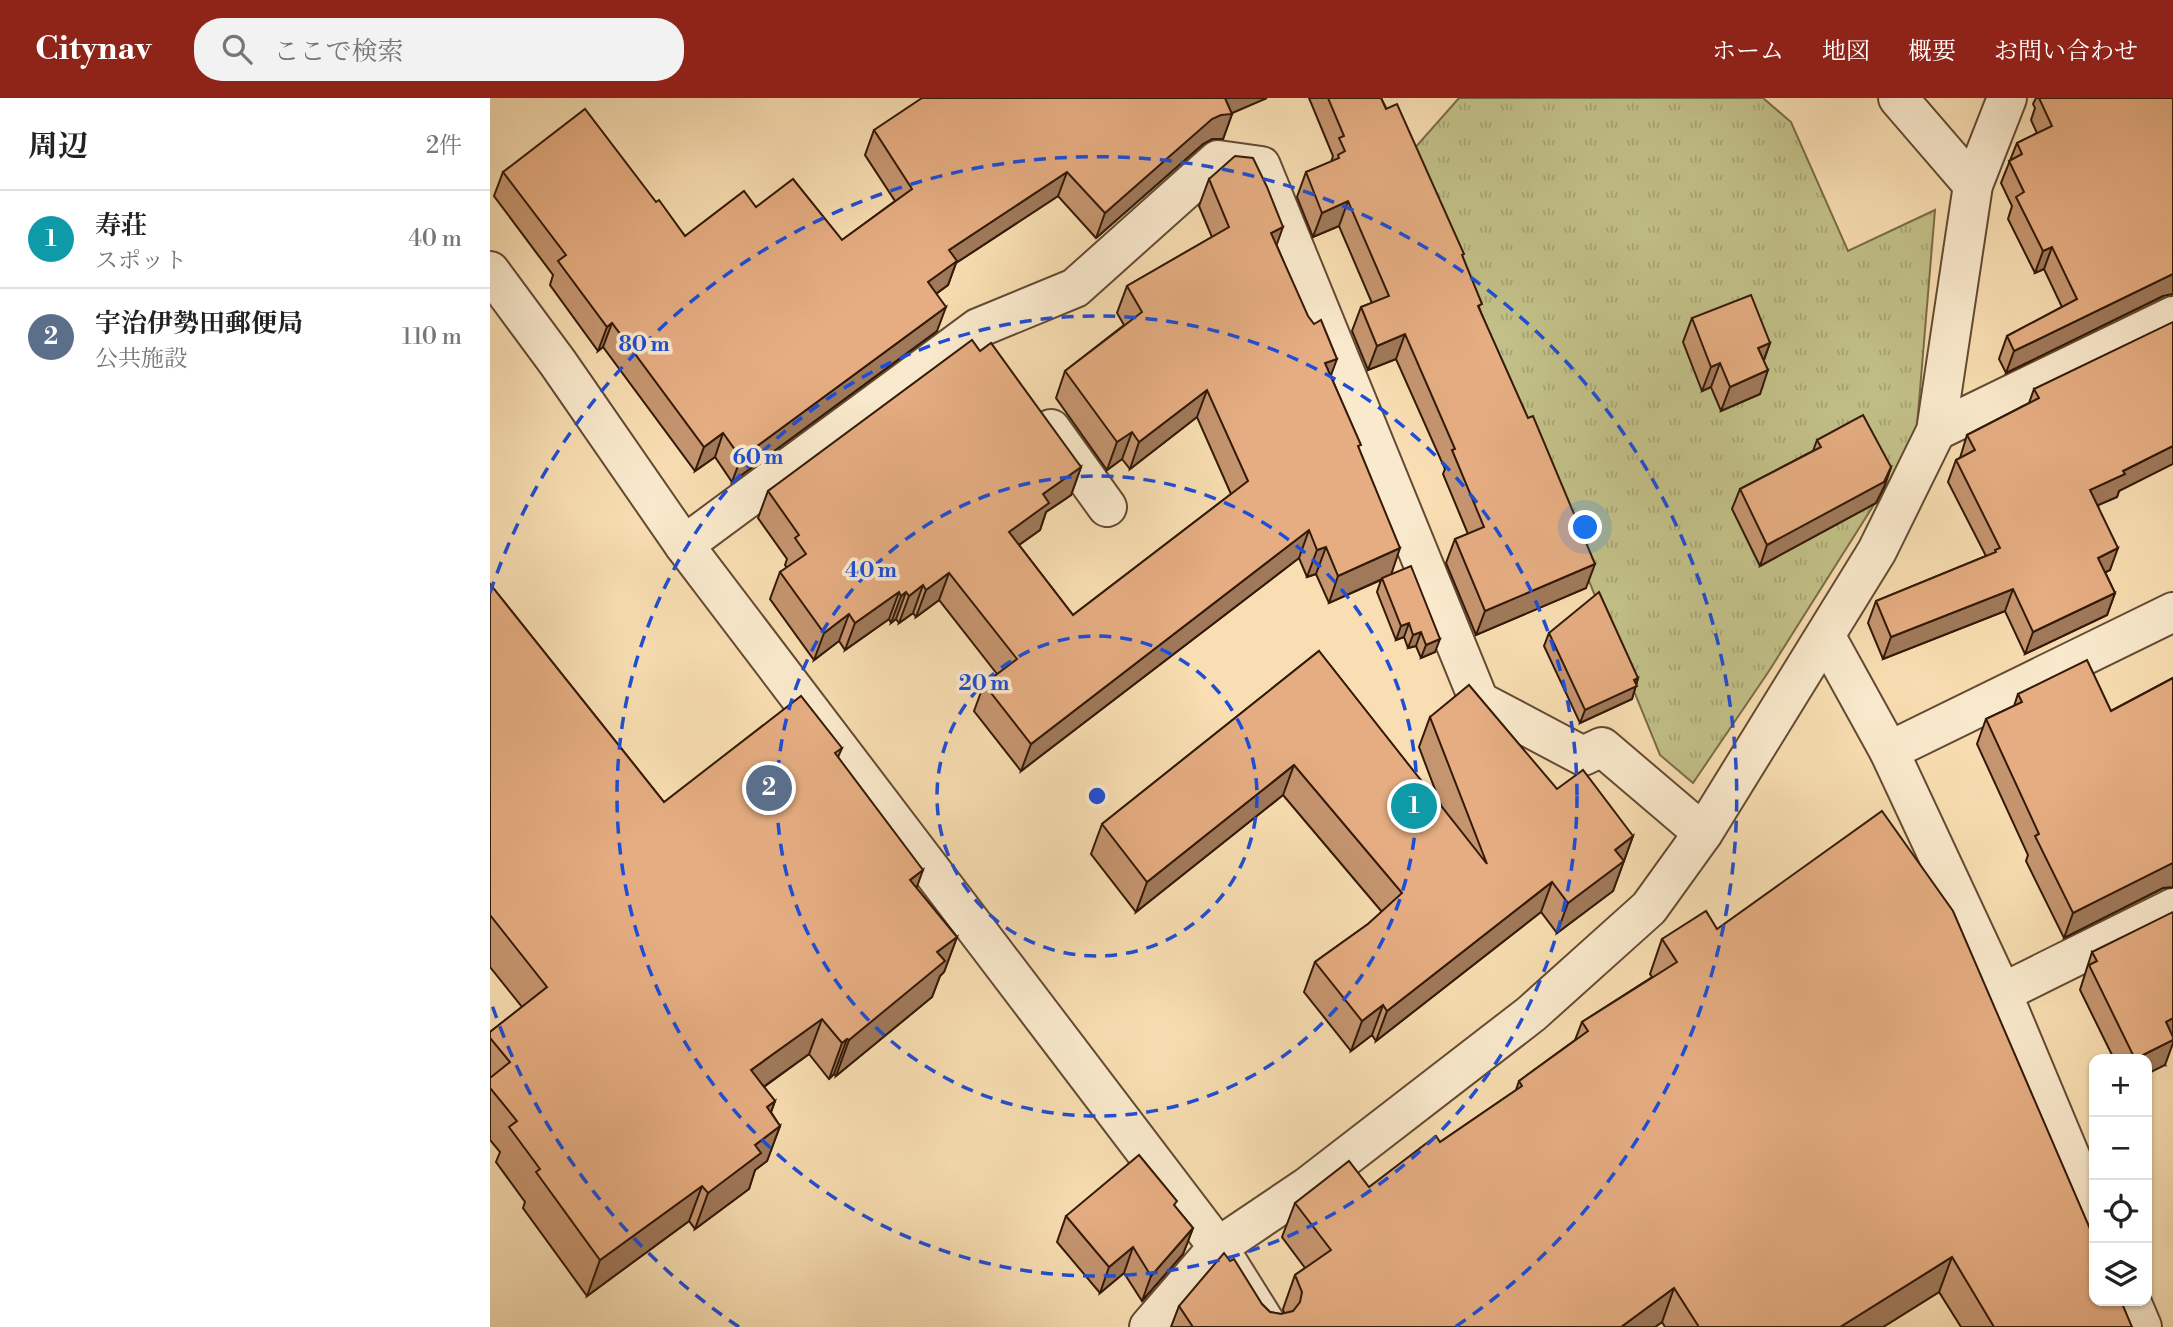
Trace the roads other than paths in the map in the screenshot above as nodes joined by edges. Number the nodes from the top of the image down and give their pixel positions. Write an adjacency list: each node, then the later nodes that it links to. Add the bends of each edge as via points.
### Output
1 (1898, 98): 3 (street)
2 (2007, 98): 3 (street)
3 (1973, 185): 9 (street)
4 (490, 271): 11 (street)
5 (2173, 316): 9 (street)
6 (978, 328): 7 (street); 11 (street); 15 (street, via 1075,288 1218,160 1262,166 1479,701 1583,756 1602,747)
7 (1002, 361)
8 (1034, 406): 10 (street)
9 (1936, 432): 13 (street, via 1877,551)
10 (1107, 507)
11 (684, 545): 19 (street)
12 (2173, 612): 14 (street)
13 (1826, 637): 14 (street); 15 (street)
14 (1889, 751): 17 (street)
15 (1703, 834): 19 (street, via 1649,908 1531,1014 1318,1179)
16 (2173, 908): 17 (street)
17 (2002, 993): 18 (street)
18 (2089, 1201)
19 (1218, 1247): 21 (street); 22 (street)
20 (2133, 1306): 23 (street)
21 (1149, 1327)
22 (1268, 1327)
23 (2142, 1327)

